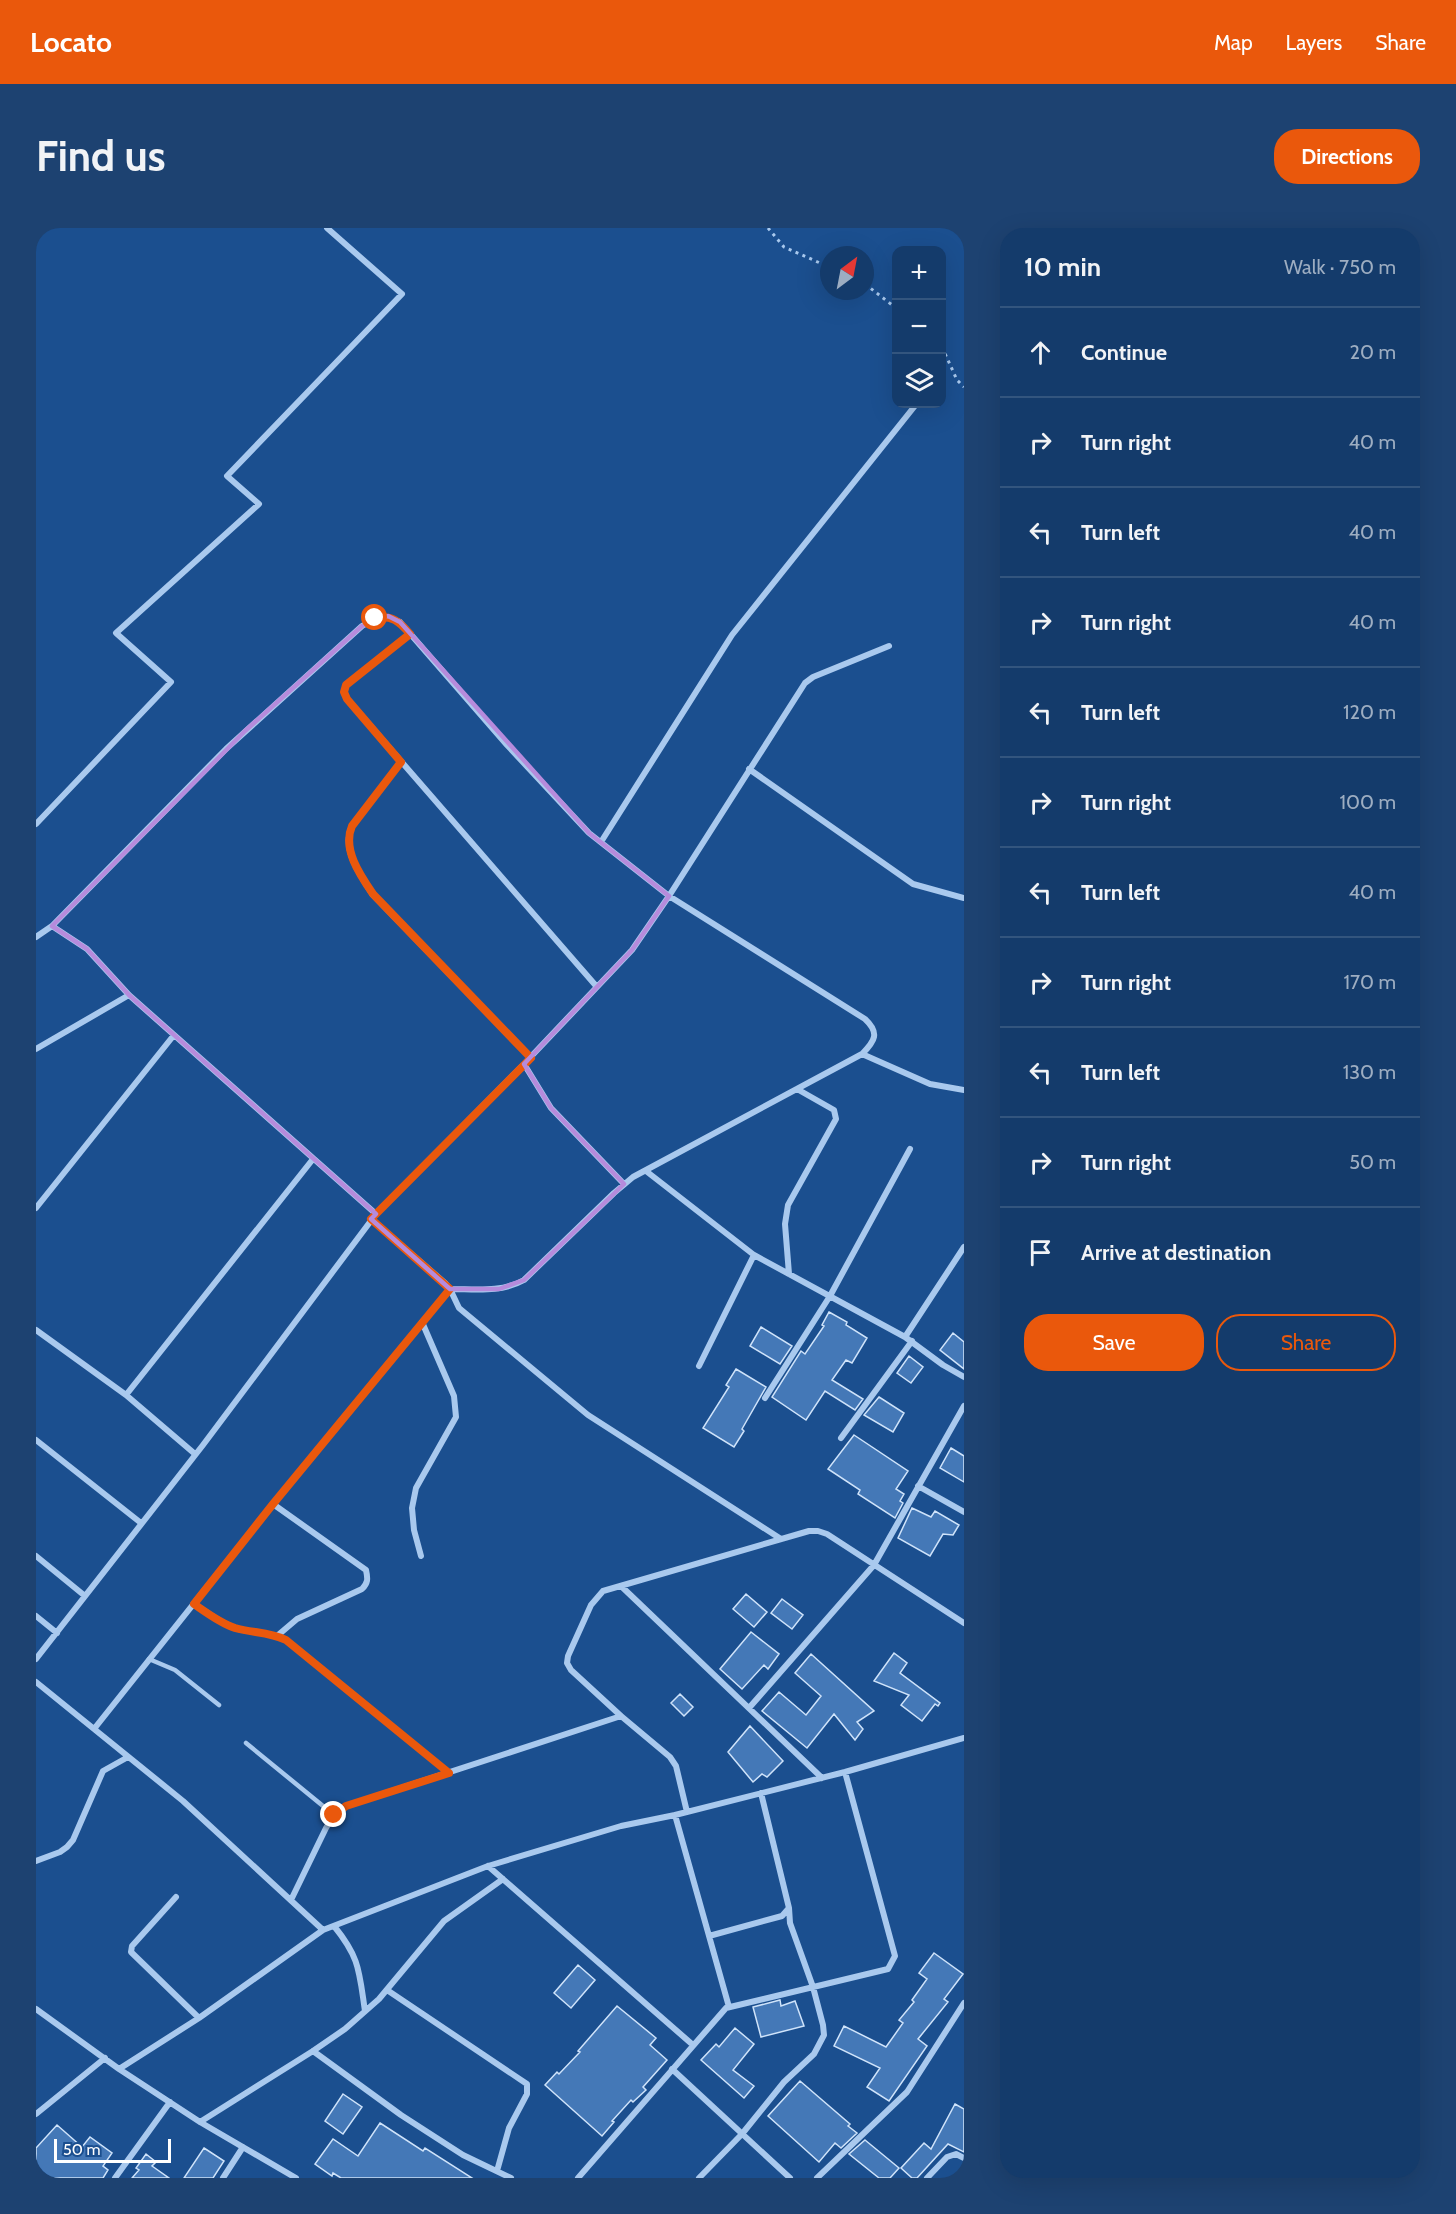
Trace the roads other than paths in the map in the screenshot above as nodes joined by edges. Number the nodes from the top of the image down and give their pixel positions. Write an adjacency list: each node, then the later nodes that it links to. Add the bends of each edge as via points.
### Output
1 (327, 228): 7 (street, via 402,294 227,476 259,504 117,633 171,682)
2 (913, 408): 8 (street, via 732,635)
3 (410, 634): 5 (street, via 346,685 344,692); 8 (street, via 512,751); 11 (street, via 388,616 363,626 226,749)
4 (889, 646): 6 (street, via 805,683)
5 (401, 762): 13 (street); 18 (street, via 352,826 350,850 373,894)
6 (749, 769): 9 (street); 10 (street, via 913,884)
7 (36, 824)
8 (601, 842): 9 (street)
9 (669, 896): 13 (street, via 632,950); 17 (street, via 866,1019 875,1034)
10 (964, 898)
11 (52, 926): 12 (street); 14 (street, via 87,949)
12 (36, 937)
13 (597, 987): 18 (street)
14 (129, 995): 15 (street); 16 (street)
15 (174, 1035): 23 (street); 26 (street)
16 (36, 1049)
17 (862, 1054): 20 (street); 21 (street, via 930,1084)
18 (531, 1058): 19 (street)
19 (524, 1064): 25 (street, via 551,1108); 27 (street)
20 (797, 1089): 24 (street); 30 (street, via 829,1107 836,1113 836,1119 788,1205 785,1215)
21 (964, 1090)
22 (910, 1149): 32 (street)
23 (313, 1159): 27 (street); 39 (street)
24 (646, 1171): 25 (street); 29 (street)
25 (624, 1184): 31 (street, via 524,1280 499,1289)
26 (36, 1208)
27 (374, 1216): 31 (street); 44 (street)
28 (964, 1247): 35 (street)
29 (754, 1255): 30 (street); 37 (street)
30 (789, 1274): 32 (street)
31 (450, 1289): 33 (street); 49 (street, via 459,1308 576,1407)
32 (830, 1296): 35 (street); 40 (street)
33 (422, 1322): 46 (street); 51 (street, via 454,1396 456,1418 416,1488 414,1530)
34 (37, 1334): 39 (street)
35 (905, 1337): 36 (street)
36 (912, 1341): 38 (street); 42 (street)
37 (699, 1366)
38 (964, 1377)
39 (126, 1395): 44 (street)
40 (765, 1398)
41 (964, 1406): 45 (street)
42 (841, 1438)
43 (36, 1440): 48 (street)
44 (195, 1454): 48 (street)
45 (918, 1486): 47 (street); 52 (street)
46 (273, 1504): 55 (street); 59 (street, via 366,1570 368,1578 362,1589 297,1619)
47 (964, 1512)
48 (141, 1523): 54 (street)
49 (781, 1539): 52 (street, via 818,1531); 53 (street)
50 (36, 1556): 54 (street)
51 (420, 1556)
52 (874, 1565): 57 (street); 64 (street)
53 (621, 1586): 64 (street); 65 (street, via 603,1591 591,1605 567,1663)
54 (85, 1596): 58 (street)
55 (194, 1604): 59 (street, via 232,1627); 61 (street)
56 (36, 1616): 58 (street)
57 (964, 1623)
58 (57, 1633): 60 (street)
59 (277, 1635): 71 (street)
60 (36, 1659)
61 (149, 1659): 63 (lane, via 176,1670); 66 (street)
62 (36, 1682): 66 (street)
63 (219, 1705)
64 (749, 1708): 72 (street)
65 (621, 1716): 71 (street); 74 (street, via 670,1757 676,1766)
66 (94, 1729): 69 (street)
67 (964, 1738): 70 (street)
68 (246, 1743): 75 (lane)
69 (128, 1757): 77 (street, via 104,1771 68,1847); 81 (street, via 183,1801)
70 (845, 1772): 72 (street); 86 (street, via 895,1956 888,1969)
71 (449, 1773): 75 (street, via 346,1806)
72 (822, 1778): 73 (street)
73 (761, 1793): 74 (street); 82 (street)
74 (687, 1812): 76 (street)
75 (334, 1815): 81 (street)
76 (675, 1815): 78 (street, via 621,1826); 85 (street)
77 (36, 1861)
78 (488, 1866): 79 (street); 83 (street)
79 (503, 1880): 87 (street, via 444,1921); 93 (street)
80 (176, 1897): 92 (street, via 132,1946 131,1952)
81 (291, 1900): 84 (street)
82 (789, 1908): 85 (street, via 782,1916); 86 (street, via 790,1923)
83 (334, 1926): 84 (street); 91 (street, via 349,1945 359,1968)
84 (323, 1930): 92 (street)
85 (709, 1936): 89 (street)
86 (813, 1988): 89 (street); 101 (street, via 823,2025 820,2045)
87 (387, 1990): 91 (street); 104 (street, via 527,2084 527,2094 509,2128)
88 (964, 2003): 112 (street, via 907,2092)
89 (729, 2007): 93 (street)
90 (36, 2009): 95 (street)
91 (365, 2011): 94 (street)
92 (199, 2018): 96 (street)
93 (693, 2045): 97 (street)
94 (313, 2051): 100 (street); 104 (street, via 445,2144)
95 (105, 2058): 96 (street); 99 (street)
96 (119, 2069): 98 (street)
97 (672, 2069): 101 (street); 109 (street)
98 (170, 2102): 100 (street); 105 (street)
99 (36, 2115)
100 (200, 2122): 102 (street)
101 (742, 2134): 110 (street); 111 (street)
102 (243, 2147): 106 (street); 107 (street)
103 (964, 2158): 113 (street, via 951,2155)
104 (497, 2171): 108 (street)
105 (115, 2178)
106 (223, 2178)
107 (296, 2178)
108 (511, 2178)
109 (578, 2178)
110 (699, 2178)
111 (790, 2178)
112 (817, 2178)
113 (927, 2178)

